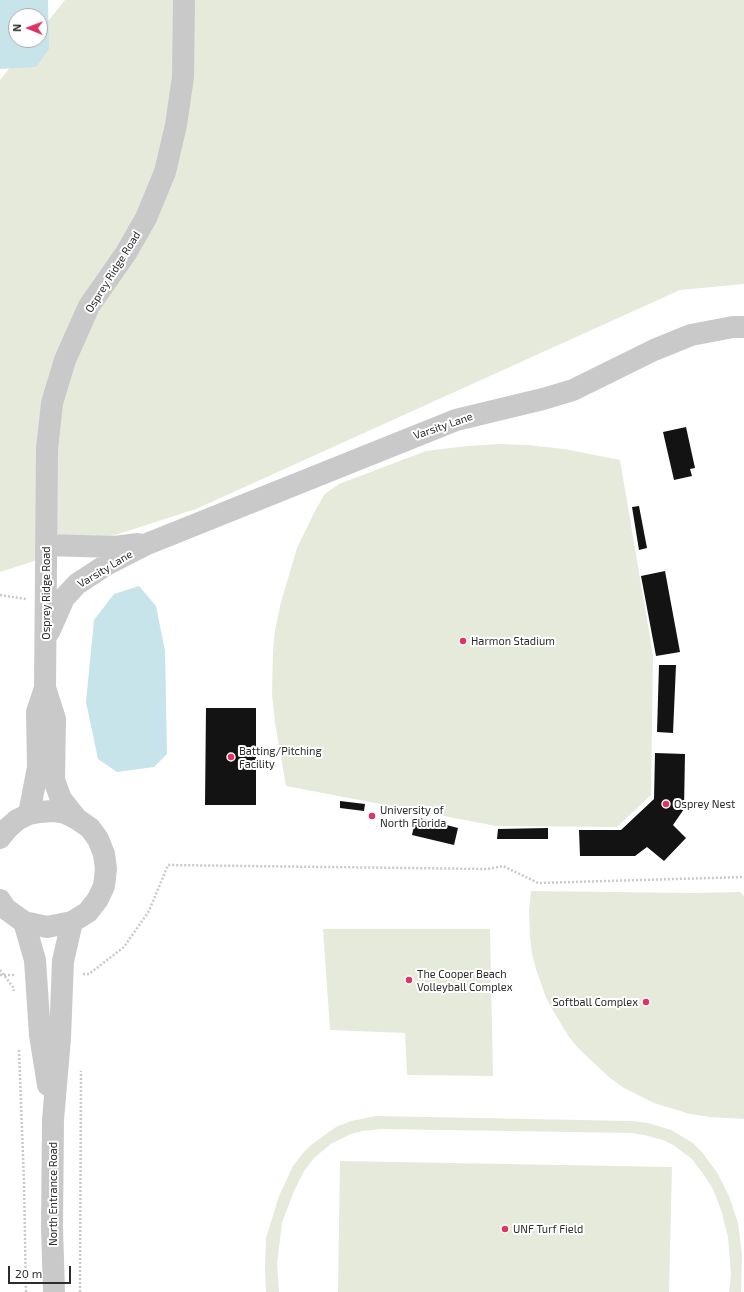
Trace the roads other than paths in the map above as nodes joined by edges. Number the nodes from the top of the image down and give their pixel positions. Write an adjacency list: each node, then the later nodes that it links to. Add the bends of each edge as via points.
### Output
1 (184, 0): 4 (street, Osprey Ridge Road, via 183,77 176,125 165,172 146,218 126,253 89,306 65,360 52,403 47,449)
2 (744, 327): 3 (street, Varsity Lane, via 691,335 654,350 573,390 456,420)
3 (147, 544): 4 (street, Varsity Lane, via 114,547); 5 (street, Varsity Lane, via 106,565 77,584 64,598)
4 (46, 545): 5 (street, Osprey Ridge Road)
5 (46, 640): 6 (street, Osprey Ridge Road)
6 (45, 688): 7 (street, via 37,712 38,767); 8 (street, via 55,719 54,780 61,799)
7 (29, 814): 8 (street, via 53,811); 9 (street, via 17,820)
8 (77, 819): 12 (street, via 90,828 98,839 106,869 104,886 98,899 88,912)
9 (0, 838)
10 (0, 900): 11 (street, via 6,909)
11 (24, 922): 12 (street, via 47,927); 13 (street, via 35,960 40,1035)
12 (72, 922): 13 (street, via 63,961 73,973 60,1038)
13 (53, 1120): 14 (street, North Entrance Road)
14 (54, 1292)

